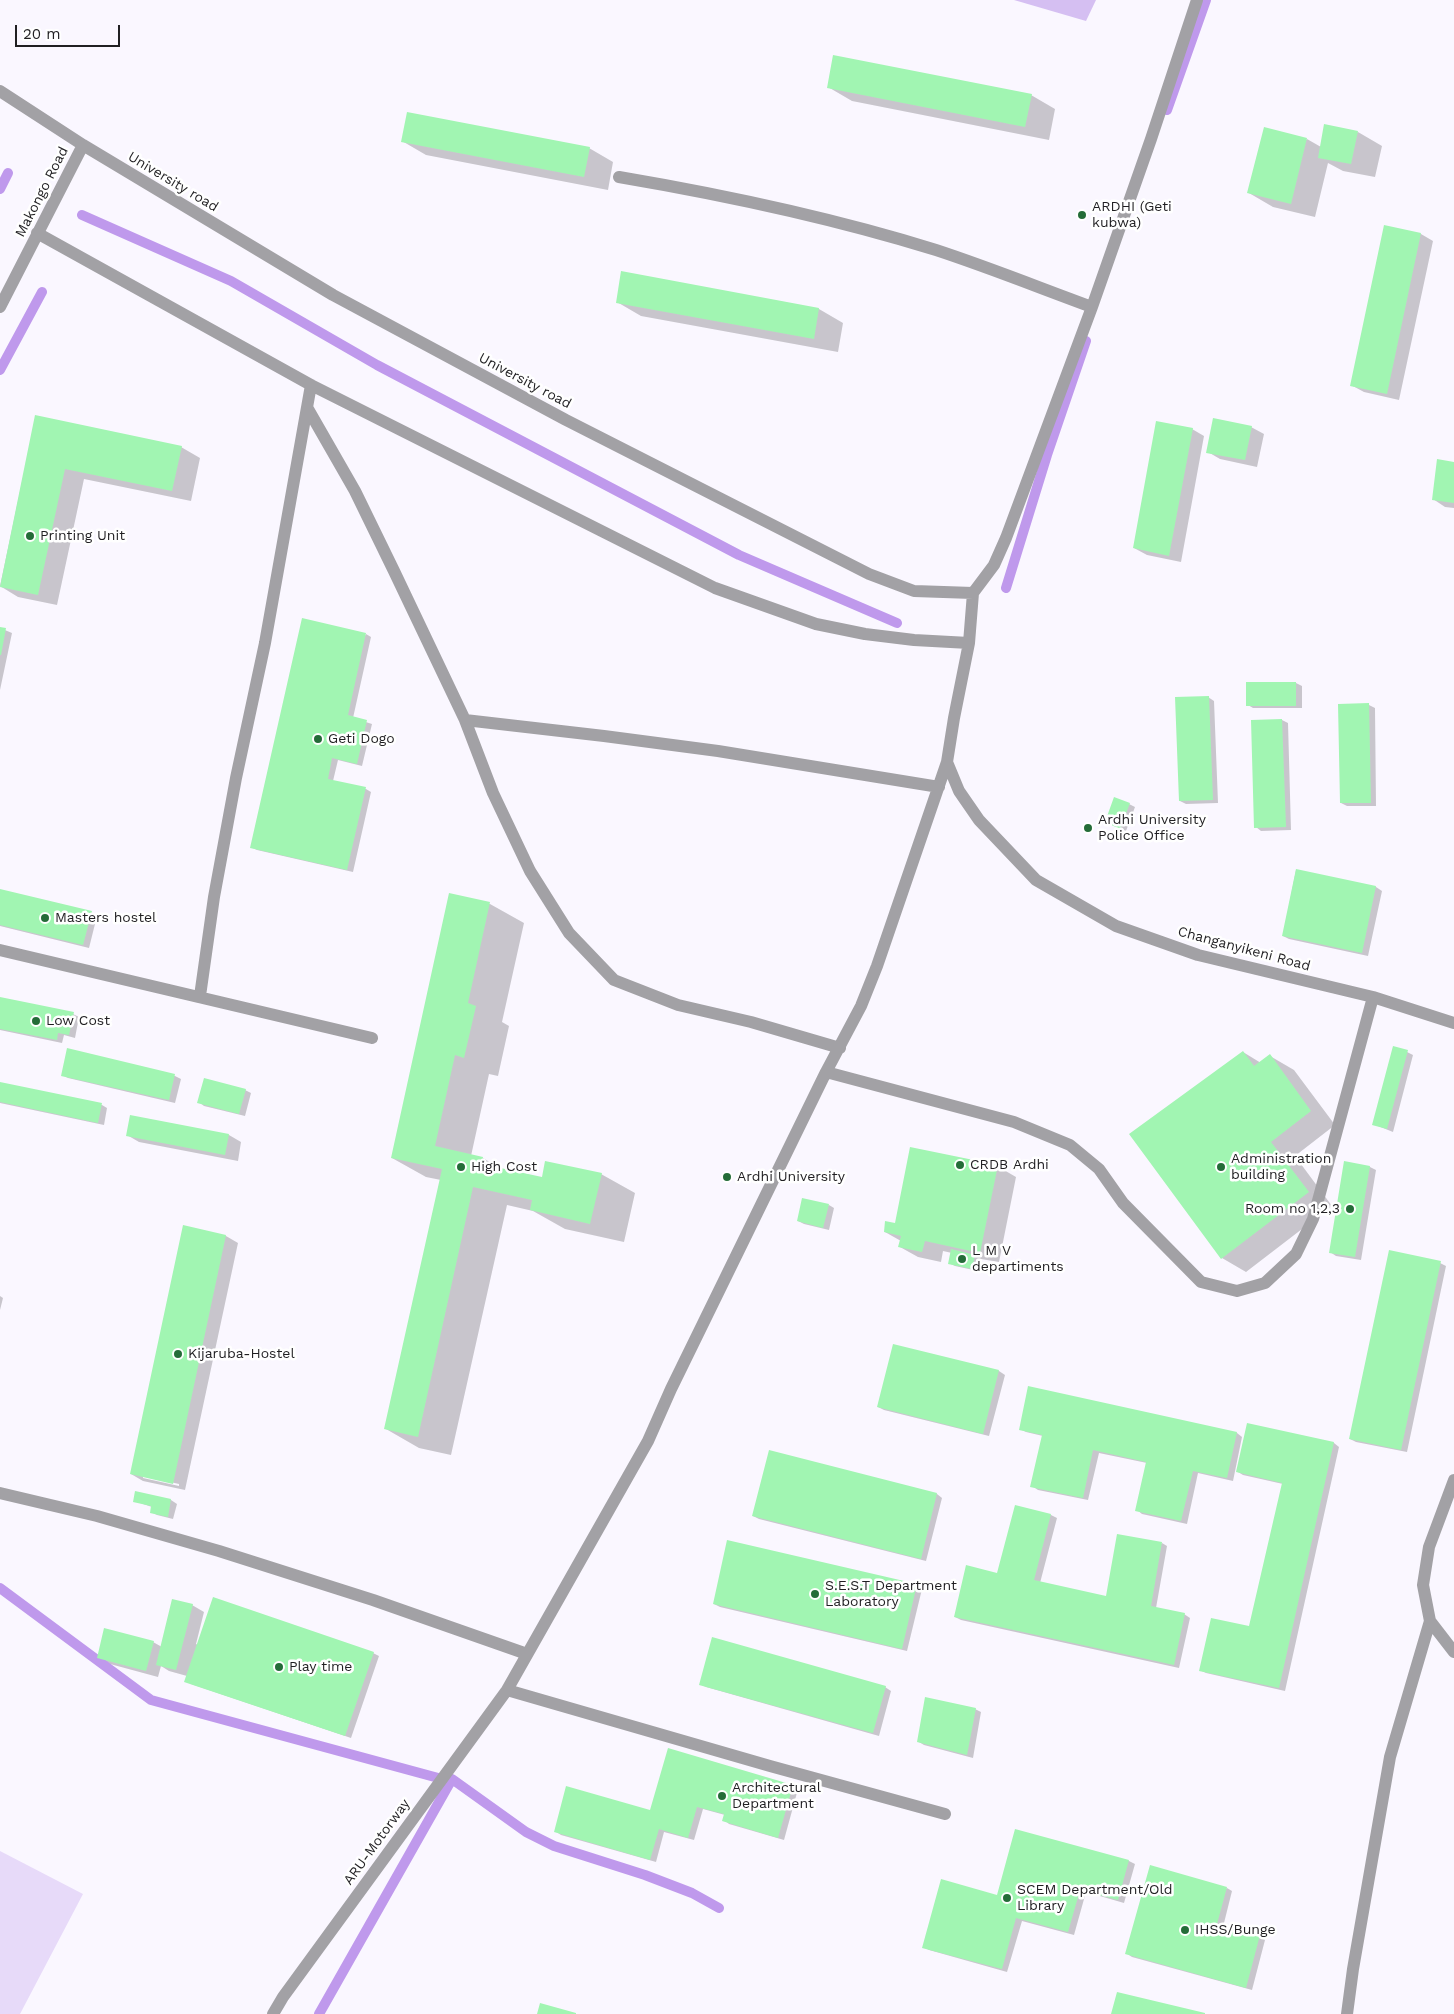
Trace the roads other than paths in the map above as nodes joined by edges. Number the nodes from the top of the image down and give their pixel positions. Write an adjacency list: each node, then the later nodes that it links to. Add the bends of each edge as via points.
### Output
1 (1197, 0): 7 (street)
2 (0, 90): 3 (street, University road)
3 (83, 145): 5 (street, Makongo Road); 10 (street, University road, via 334,295 566,420 869,574 914,590)
4 (619, 177): 7 (street, via 753,203 857,228 936,250)
5 (37, 233): 6 (street, Makongo Road); 8 (street)
6 (0, 307)
7 (1092, 307): 10 (street, via 1006,538 994,565)
8 (311, 384): 9 (street); 11 (street, via 714,588 816,624 914,640)
9 (308, 409): 12 (street, via 355,491); 16 (street, via 265,643 232,796)
10 (972, 593): 11 (street, ARU-Motorway)
11 (969, 642): 13 (street, ARU-Motorway)
12 (465, 720): 14 (street, via 718,751); 20 (street, via 493,793 530,871 569,933 614,980 678,1005)
13 (948, 762): 14 (street, ARU-Motorway); 17 (street, Changanyikeni Road, via 959,791 979,820 1036,880 1116,926 1198,955)
14 (939, 787): 20 (street, ARU-Motorway, via 877,966)
15 (0, 950): 16 (street)
16 (200, 996): 19 (street)
17 (1374, 997): 18 (street, Changanyikeni Road); 21 (street, via 1313,1219 1296,1254 1265,1283 1237,1291 1200,1282 1123,1203 1099,1169 1070,1145 1014,1122)
18 (1454, 1023)
19 (372, 1038)
20 (840, 1048): 21 (street, ARU-Motorway)
21 (826, 1072): 26 (street, ARU-Motorway, via 648,1441)
22 (1454, 1480): 24 (street, via 1429,1547 1423,1585)
23 (0, 1493): 26 (street, via 97,1516 219,1551)
24 (1430, 1621): 25 (street); 30 (street, via 1390,1757)
25 (1454, 1652)
26 (527, 1654): 27 (street, ARU-Motorway)
27 (507, 1690): 28 (street); 29 (street, ARU-Motorway, via 282,1997)
28 (945, 1814)
29 (273, 2014)
30 (1347, 2014)

